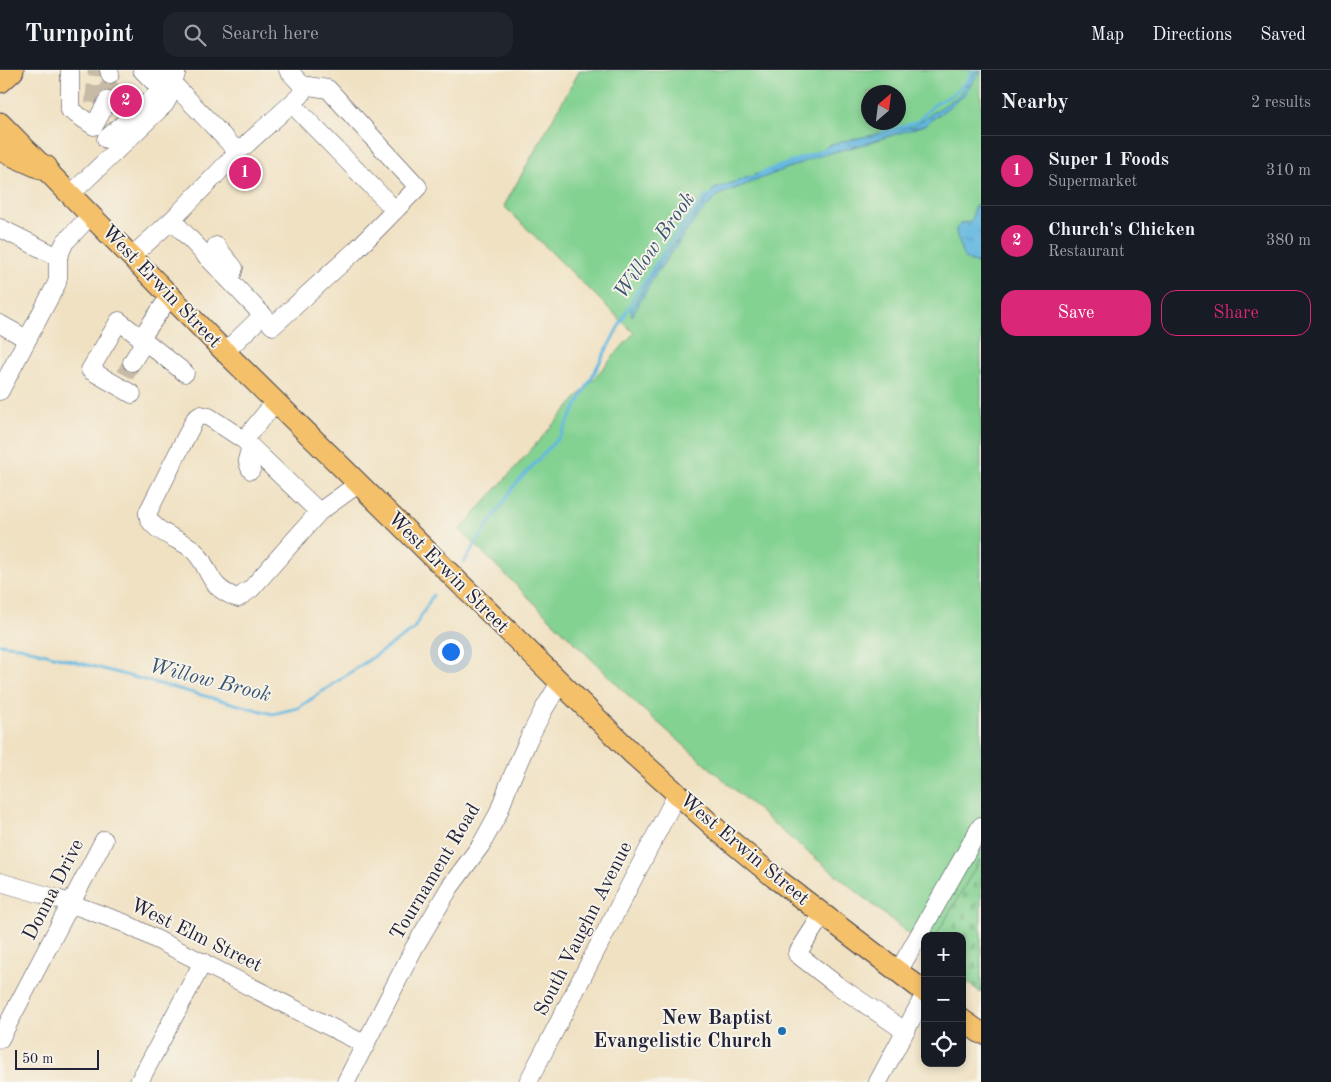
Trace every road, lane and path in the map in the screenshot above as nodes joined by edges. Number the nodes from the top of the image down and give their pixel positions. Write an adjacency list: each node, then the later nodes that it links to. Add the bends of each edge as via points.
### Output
1 (11, 70): 7 (highway)
2 (70, 70): 12 (street, via 70,110)
3 (142, 70): 13 (street, via 160,88)
4 (160, 70): 6 (street)
5 (288, 70): 8 (street)
6 (175, 77): 13 (street, via 165,104); 15 (street)
7 (0, 80)
8 (302, 85): 10 (street, via 301,95); 18 (street, via 328,89 418,187)
9 (101, 102): 12 (street)
10 (292, 104): 15 (street); 18 (street)
11 (0, 123): 16 (main road, West Erwin Street)
12 (94, 126): 13 (street)
13 (111, 146): 17 (street)
14 (0, 148): 16 (highway)
15 (238, 152): 20 (street)
16 (45, 168): 17 (main road, West Erwin Street)
17 (71, 194): 19 (main road, West Erwin Street)
18 (395, 210): 27 (street, via 273,326)
19 (91, 215): 23 (street, via 65,242); 24 (main road, West Erwin Street)
20 (172, 220): 22 (street); 24 (street)
21 (0, 228): 23 (street)
22 (187, 235): 25 (street); 25 (street, via 198,234 212,242 234,268)
23 (58, 257): 29 (street, via 57,282)
24 (131, 258): 26 (main road, West Erwin Street)
25 (230, 281): 27 (street)
26 (170, 296): 30 (street); 31 (main road, West Erwin Street)
27 (263, 315): 31 (street)
28 (0, 324): 29 (street)
29 (28, 339): 33 (street)
30 (143, 340): 30 (street, via 119,321 90,370 127,379); 32 (street)
31 (225, 352): 34 (main road, West Erwin Street)
32 (185, 373)
33 (0, 391)
34 (275, 402): 35 (street); 37 (main road, West Erwin Street)
35 (248, 444): 36 (street); 36 (street, via 247,464 255,474 268,477); 38 (street, via 209,417 201,415 195,418 148,512 152,525 191,549 219,589 238,598 251,589)
36 (277, 471): 38 (street)
37 (358, 484): 38 (street); 39 (main road, West Erwin Street)
38 (319, 512)
39 (559, 684): 40 (main road, West Erwin Street); 54 (street, Tournament Road, via 529,738 494,822 414,948)
40 (677, 794): 45 (main road, West Erwin Street, via 766,871); 57 (street, South Vaughn Avenue)
41 (981, 826): 47 (street)
42 (104, 840): 44 (street, Donna Drive)
43 (0, 882): 44 (street, West Elm Street)
44 (72, 904): 46 (street, West Elm Street, via 124,923); 53 (street, Donna Drive)
45 (822, 914): 47 (main road, West Erwin Street); 51 (street, via 797,954)
46 (203, 962): 54 (street, West Elm Street); 55 (street)
47 (898, 972): 48 (main road, West Erwin Street)
48 (921, 990)
49 (921, 1001): 51 (street)
50 (965, 1022): 52 (main road)
51 (905, 1031): 58 (street)
52 (981, 1034)
53 (0, 1039)
54 (366, 1045): 56 (street, Tournament Road)
55 (139, 1082)
56 (346, 1082)
57 (528, 1082)
58 (878, 1082)

